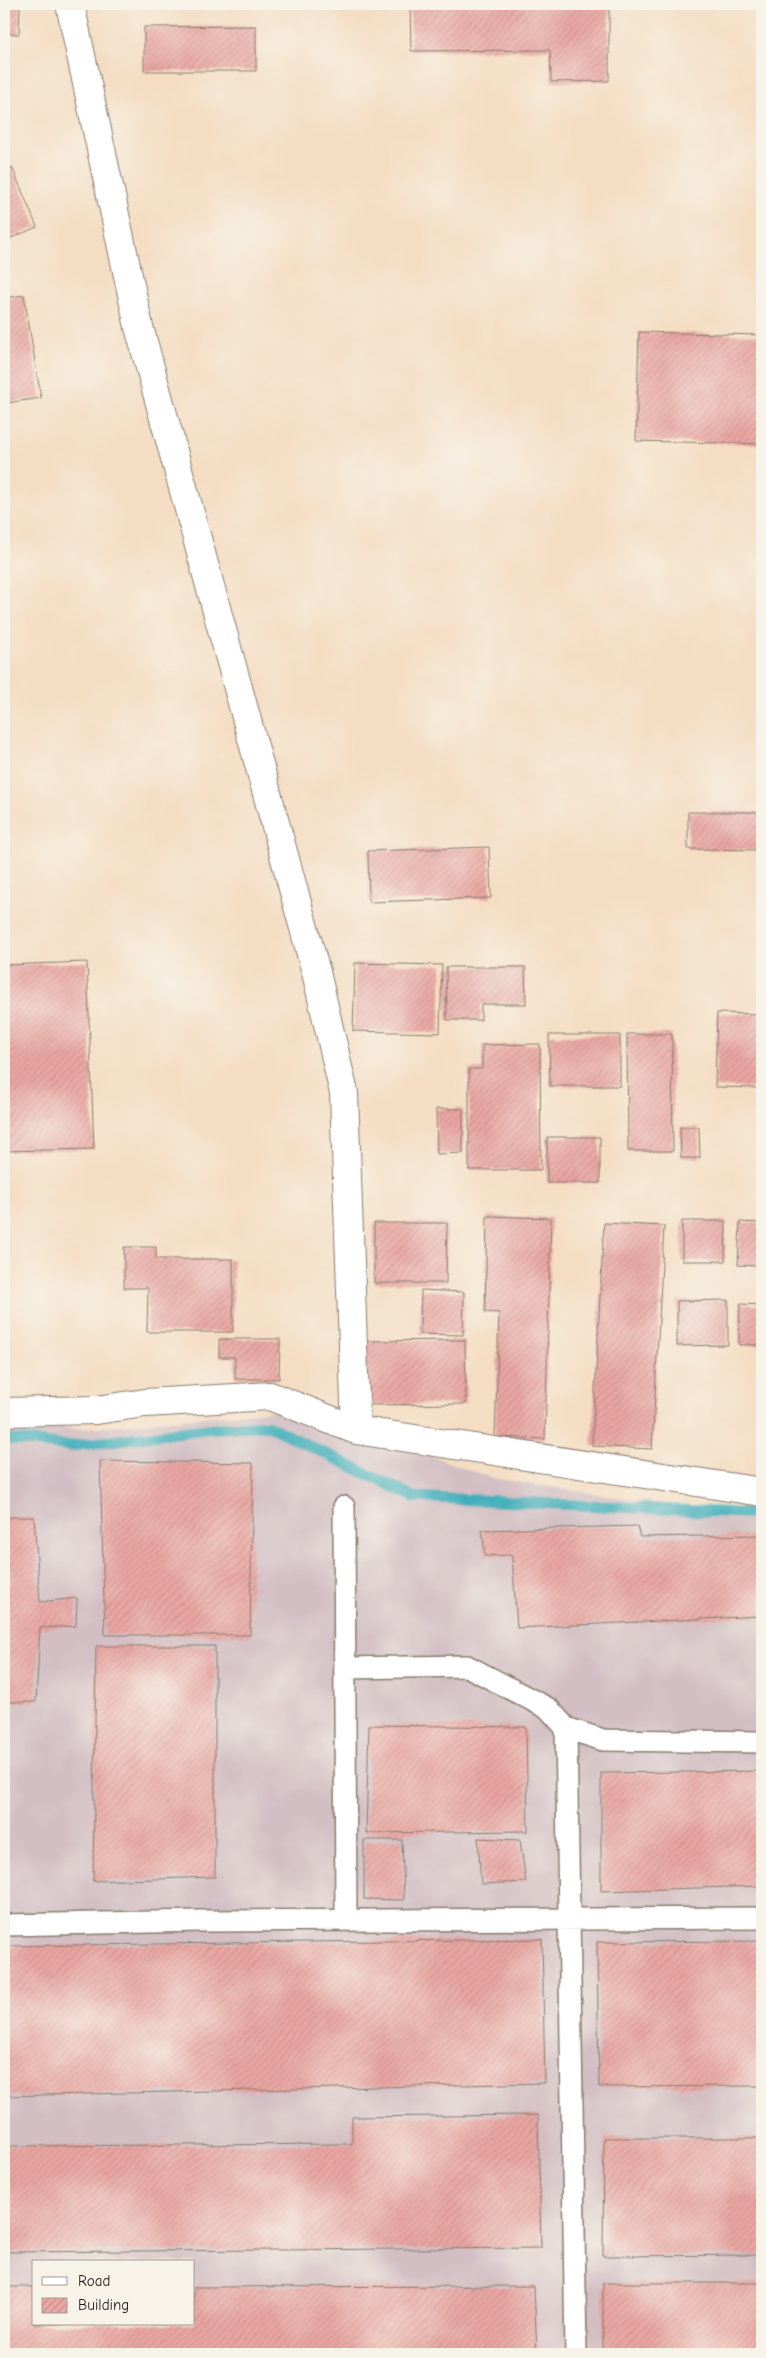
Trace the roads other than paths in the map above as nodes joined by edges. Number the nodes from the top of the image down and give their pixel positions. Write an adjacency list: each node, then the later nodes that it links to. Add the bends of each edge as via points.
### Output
1 (70, 4): 3 (street, via 139,327 316,972 344,1093)
2 (4, 1412): 3 (street, via 96,1410 145,1403 270,1396)
3 (356, 1430): 4 (street)
4 (762, 1492)
5 (344, 1507): 6 (lane)
6 (345, 1668): 7 (lane, via 467,1666 548,1710); 11 (lane)
7 (566, 1728): 8 (lane, via 603,1740); 10 (lane)
8 (762, 1742)
9 (762, 1918): 10 (lane)
10 (569, 1919): 11 (lane); 13 (lane)
11 (346, 1920): 12 (lane)
12 (4, 1925)
13 (576, 2354)

